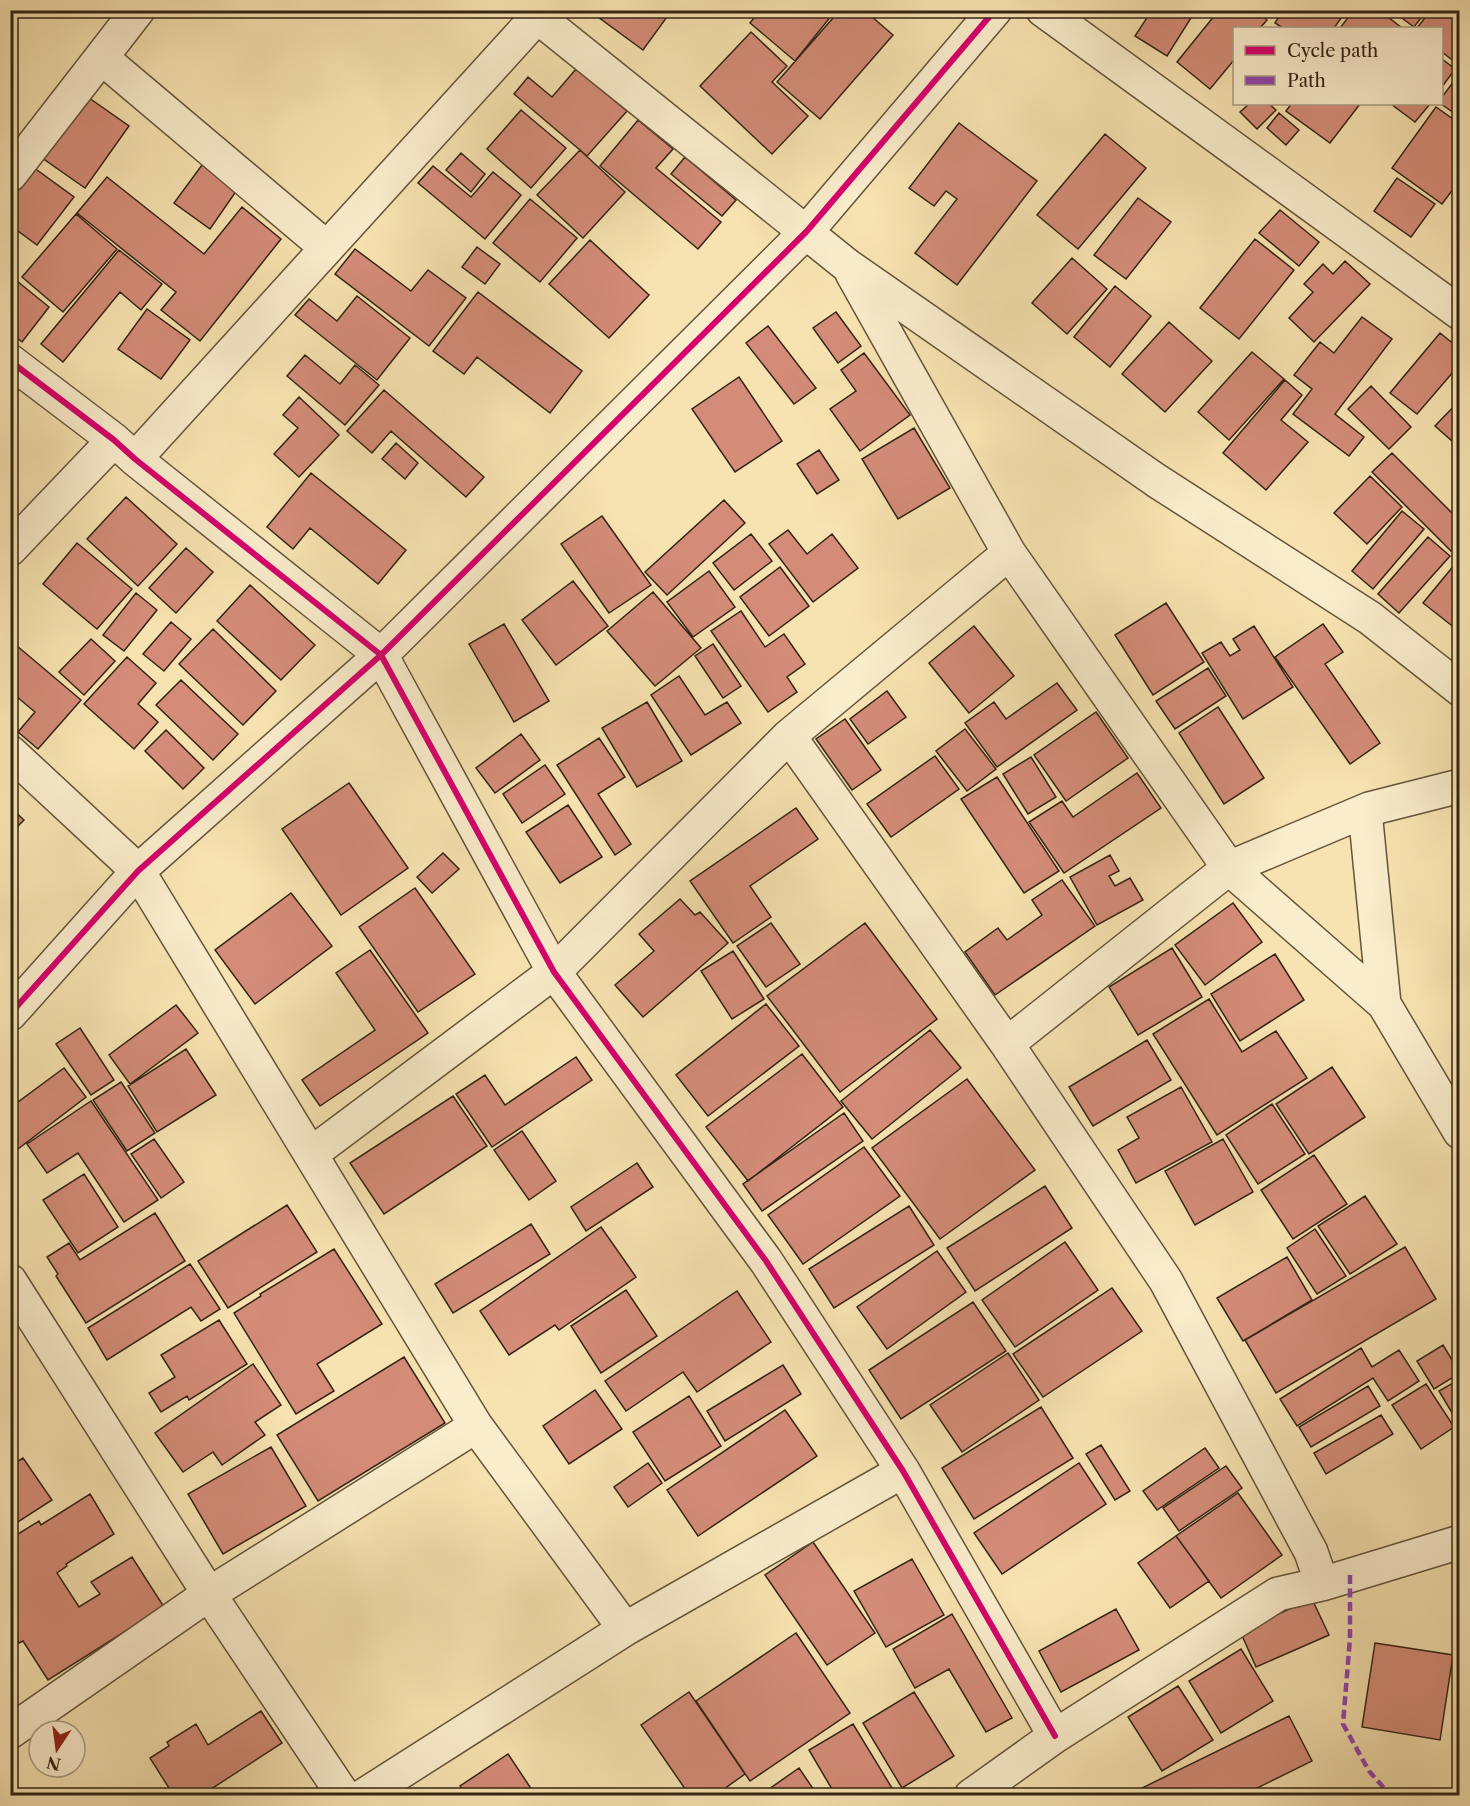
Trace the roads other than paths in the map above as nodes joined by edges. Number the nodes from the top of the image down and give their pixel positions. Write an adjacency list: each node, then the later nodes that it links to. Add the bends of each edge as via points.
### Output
1 (138, 10): 5 (street)
2 (994, 10): 7 (street)
3 (1044, 10): 10 (street)
4 (533, 14): 7 (street); 8 (street)
5 (102, 58): 6 (street); 8 (street)
6 (10, 175)
7 (807, 231): 9 (street); 15 (street)
8 (327, 248): 12 (street)
9 (848, 266): 14 (street); 16 (street, via 1156,481 1370,618)
10 (1460, 313)
11 (10, 361): 12 (street)
12 (125, 449): 13 (street); 15 (street)
13 (10, 549)
14 (1009, 553): 17 (street); 21 (street)
15 (381, 655): 22 (street); 23 (street)
16 (1460, 689)
17 (789, 736): 23 (street); 26 (street)
18 (10, 752): 22 (street)
19 (1460, 786): 20 (street)
20 (1365, 811): 21 (street); 24 (street)
21 (1229, 868): 24 (street); 26 (street)
22 (138, 872): 25 (street); 28 (street)
23 (554, 972): 28 (street); 31 (street, via 766,1262)
24 (1384, 1004): 27 (street)
25 (10, 1014)
26 (1007, 1044): 33 (street, via 1166,1281 1311,1552)
27 (1460, 1132)
28 (311, 1154): 30 (street)
29 (10, 1281): 34 (street)
30 (476, 1426): 34 (street); 35 (street)
31 (903, 1471): 35 (street); 37 (street)
32 (1460, 1542): 33 (street)
33 (1322, 1584): 37 (street, via 1278,1594)
34 (209, 1594): 36 (street); 38 (street)
35 (625, 1629): 39 (street)
36 (10, 1732)
37 (1055, 1736): 40 (street)
38 (344, 1796)
39 (363, 1796)
40 (971, 1796)

